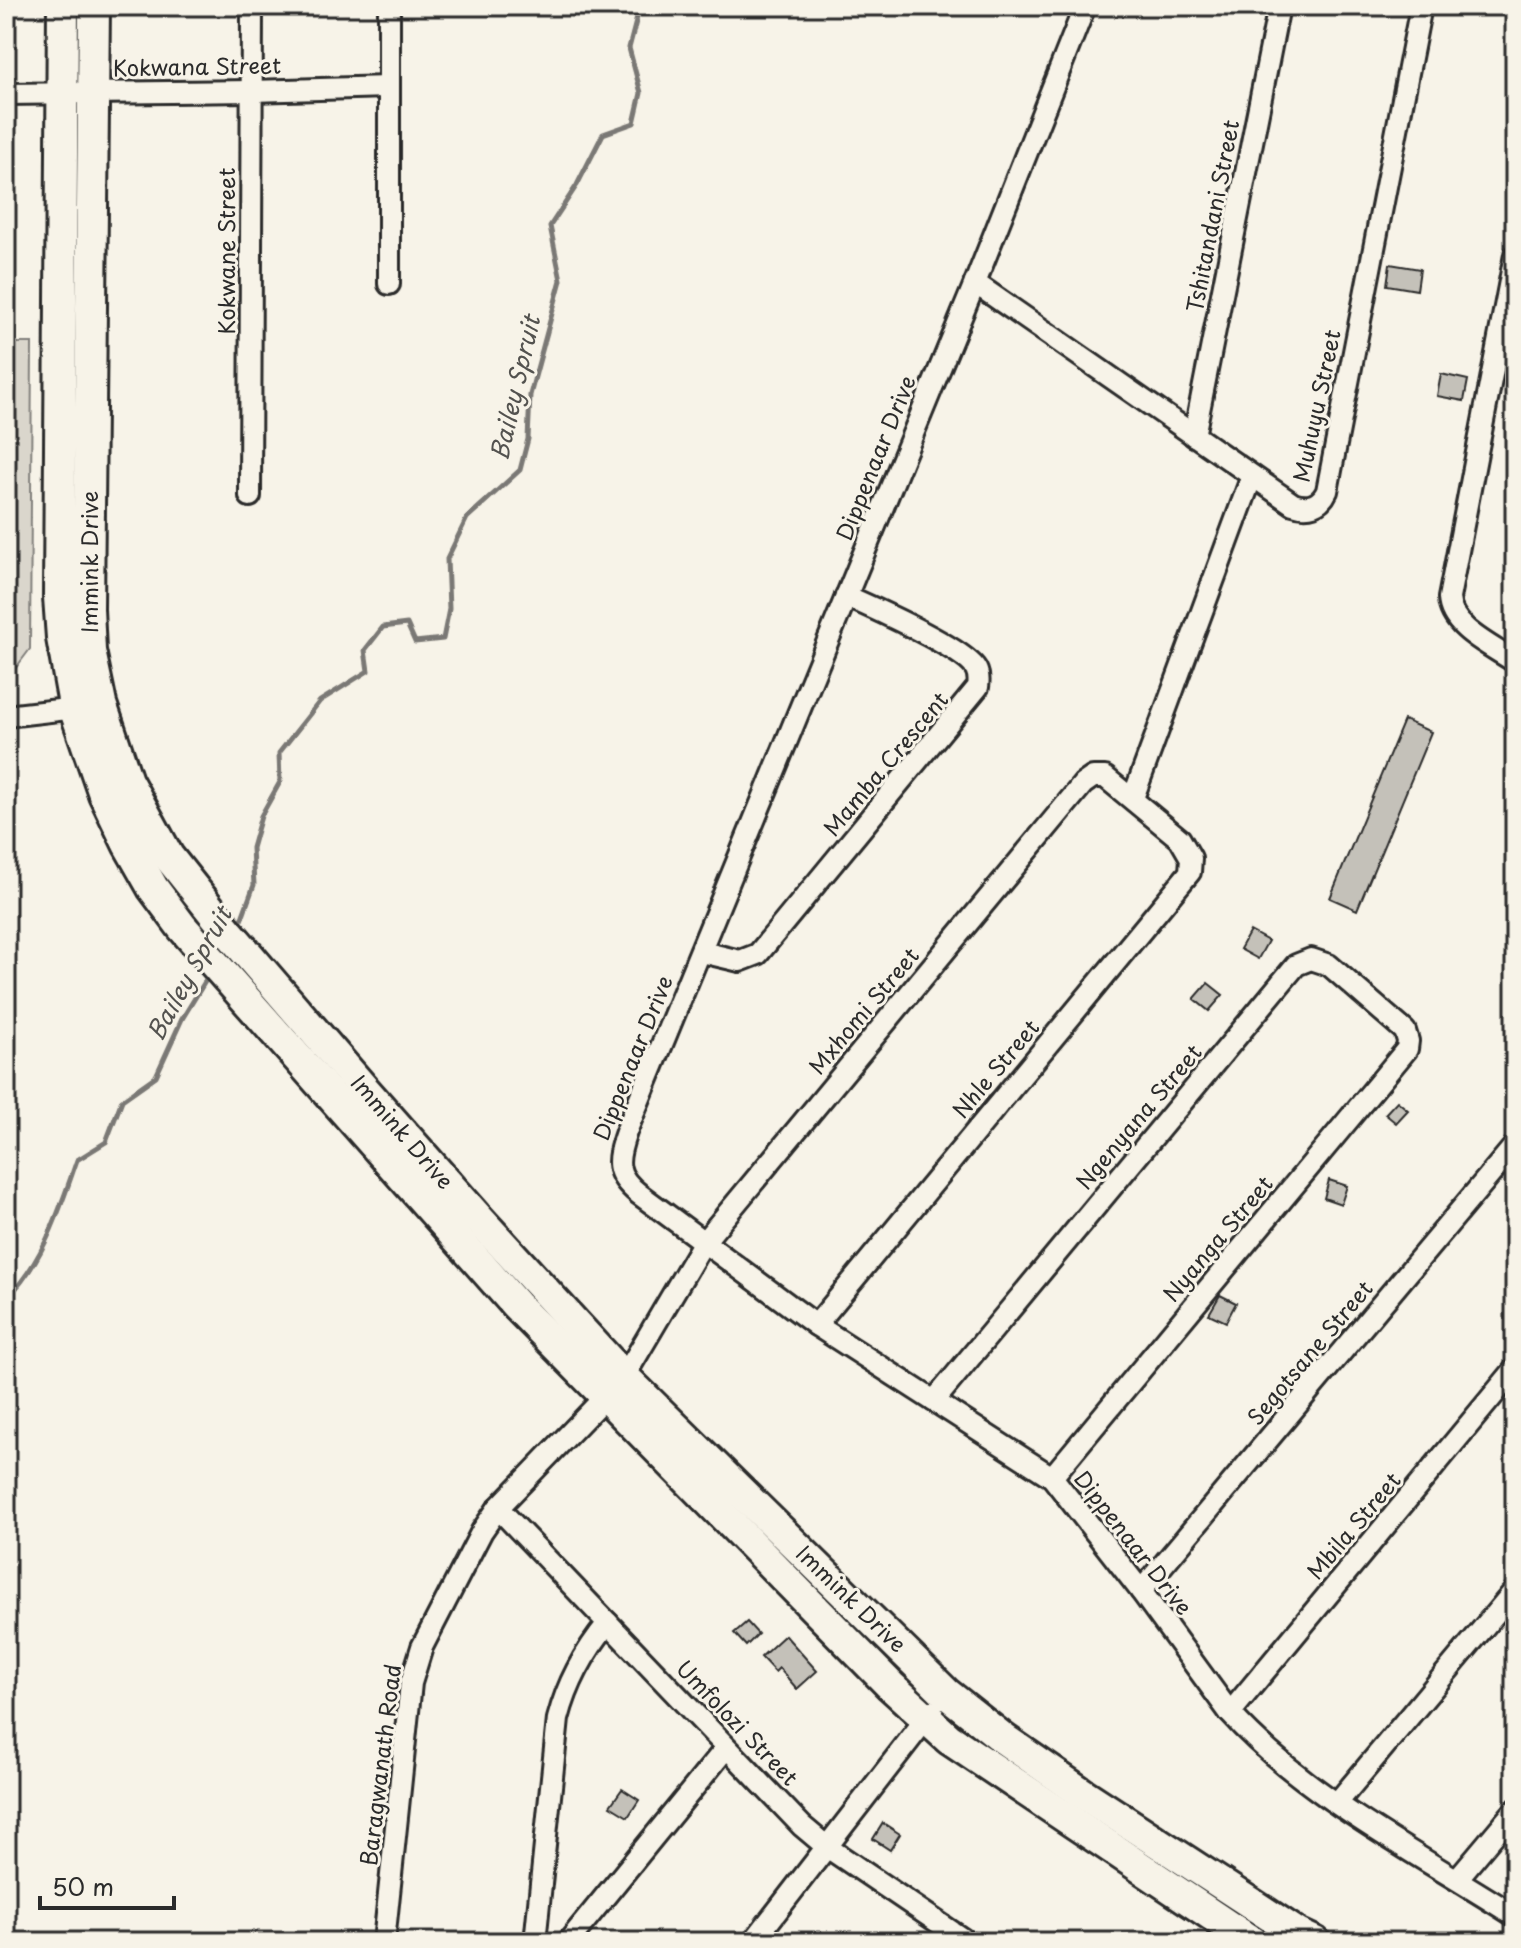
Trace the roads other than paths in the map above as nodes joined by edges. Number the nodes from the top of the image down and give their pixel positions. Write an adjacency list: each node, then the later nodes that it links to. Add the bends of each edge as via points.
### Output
1 (63, 6): 11 (main road, Immink Drive)
2 (94, 6): 10 (main road, Immink Drive)
3 (252, 6): 9 (street, Kokwane Street)
4 (389, 6): 8 (street)
5 (1085, 6): 14 (street, Dippenaar Drive)
6 (1279, 6): 16 (street, Tshitandani Street)
7 (1421, 6): 17 (street, Muhuyu Street, via 1327,491 1318,503 1297,506)
8 (388, 87): 9 (street, Kokwana Street); 15 (street)
9 (252, 91): 10 (street, Kokwana Street); 18 (street, Kokwane Street)
10 (94, 92): 11 (street, Kokwana Street); 21 (main road, Immink Drive)
11 (62, 93): 12 (street, Kokwana Street); 21 (main road, Immink Drive, via 59,597 62,638)
12 (6, 94)
13 (1515, 255): 20 (street, via 1449,598 1457,621)
14 (975, 283): 16 (street, Muhuyu Street); 19 (street, Dippenaar Drive)
15 (389, 284)
16 (1194, 436): 17 (street, Muhuyu Street)
17 (1252, 476): 23 (street)
18 (250, 496)
19 (846, 596): 25 (street, Dippenaar Drive); 25 (street, Mamba Crescent, via 919,630 971,664 978,687 758,954 735,960)
20 (1515, 662)
21 (88, 707): 22 (street); 31 (main road, Immink Drive, via 168,856 478,1218); 31 (main road, Immink Drive, via 104,794 153,888 516,1305)
22 (6, 716)
23 (1133, 798): 24 (street, Mxhomi Street); 28 (street, Mxhomi Street, via 1105,777 1083,784)
24 (1180, 839): 29 (street, Nhle Street, via 1191,858 1185,878)
25 (702, 952): 28 (street, Dippenaar Drive, via 626,1132 618,1164 633,1189)
26 (1402, 1028): 32 (street, Ngenyana Street, via 1329,965 1315,959 1296,965); 33 (street, Nyanga Street, via 1407,1049)
27 (1515, 1145): 36 (street, Segotsane Street)
28 (703, 1243): 29 (street, Dippenaar Drive); 31 (street, Mxhomi Street)
29 (816, 1325): 32 (street, Dippenaar Drive)
30 (1515, 1369): 39 (street, Mbila Street)
31 (615, 1387): 34 (street, Baragwanath Road); 38 (main road, Immink Drive); 40 (main road, Immink Drive, via 830,1626)
32 (934, 1401): 33 (street, Dippenaar Drive)
33 (1052, 1477): 36 (street, Dippenaar Drive)
34 (498, 1508): 37 (street, Umfolozi Street); 49 (street, Baragwanath Road, via 449,1592 411,1683)
35 (1515, 1590): 42 (street)
36 (1141, 1591): 39 (street, Dippenaar Drive)
37 (608, 1623): 41 (street, Umfolozi Street); 50 (street, via 579,1665 558,1719)
38 (946, 1693): 40 (street); 48 (main road, Immink Drive, via 1069,1784)
39 (1230, 1713): 42 (street, Dippenaar Drive)
40 (926, 1719): 44 (street); 54 (main road, Immink Drive)
41 (726, 1748): 44 (street, Umfolozi Street); 51 (street)
42 (1337, 1803): 45 (street, Dippenaar Drive)
43 (1515, 1810): 45 (street)
44 (827, 1847): 47 (street, Umfolozi Street); 52 (street)
45 (1457, 1879): 46 (street, Dippenaar Drive)
46 (1515, 1916)
47 (940, 1935): 53 (street, Umfolozi Street)
48 (1302, 1939)
49 (384, 1942)
50 (535, 1942)
51 (568, 1942)
52 (753, 1942)
53 (967, 1942)
54 (1252, 1942)

